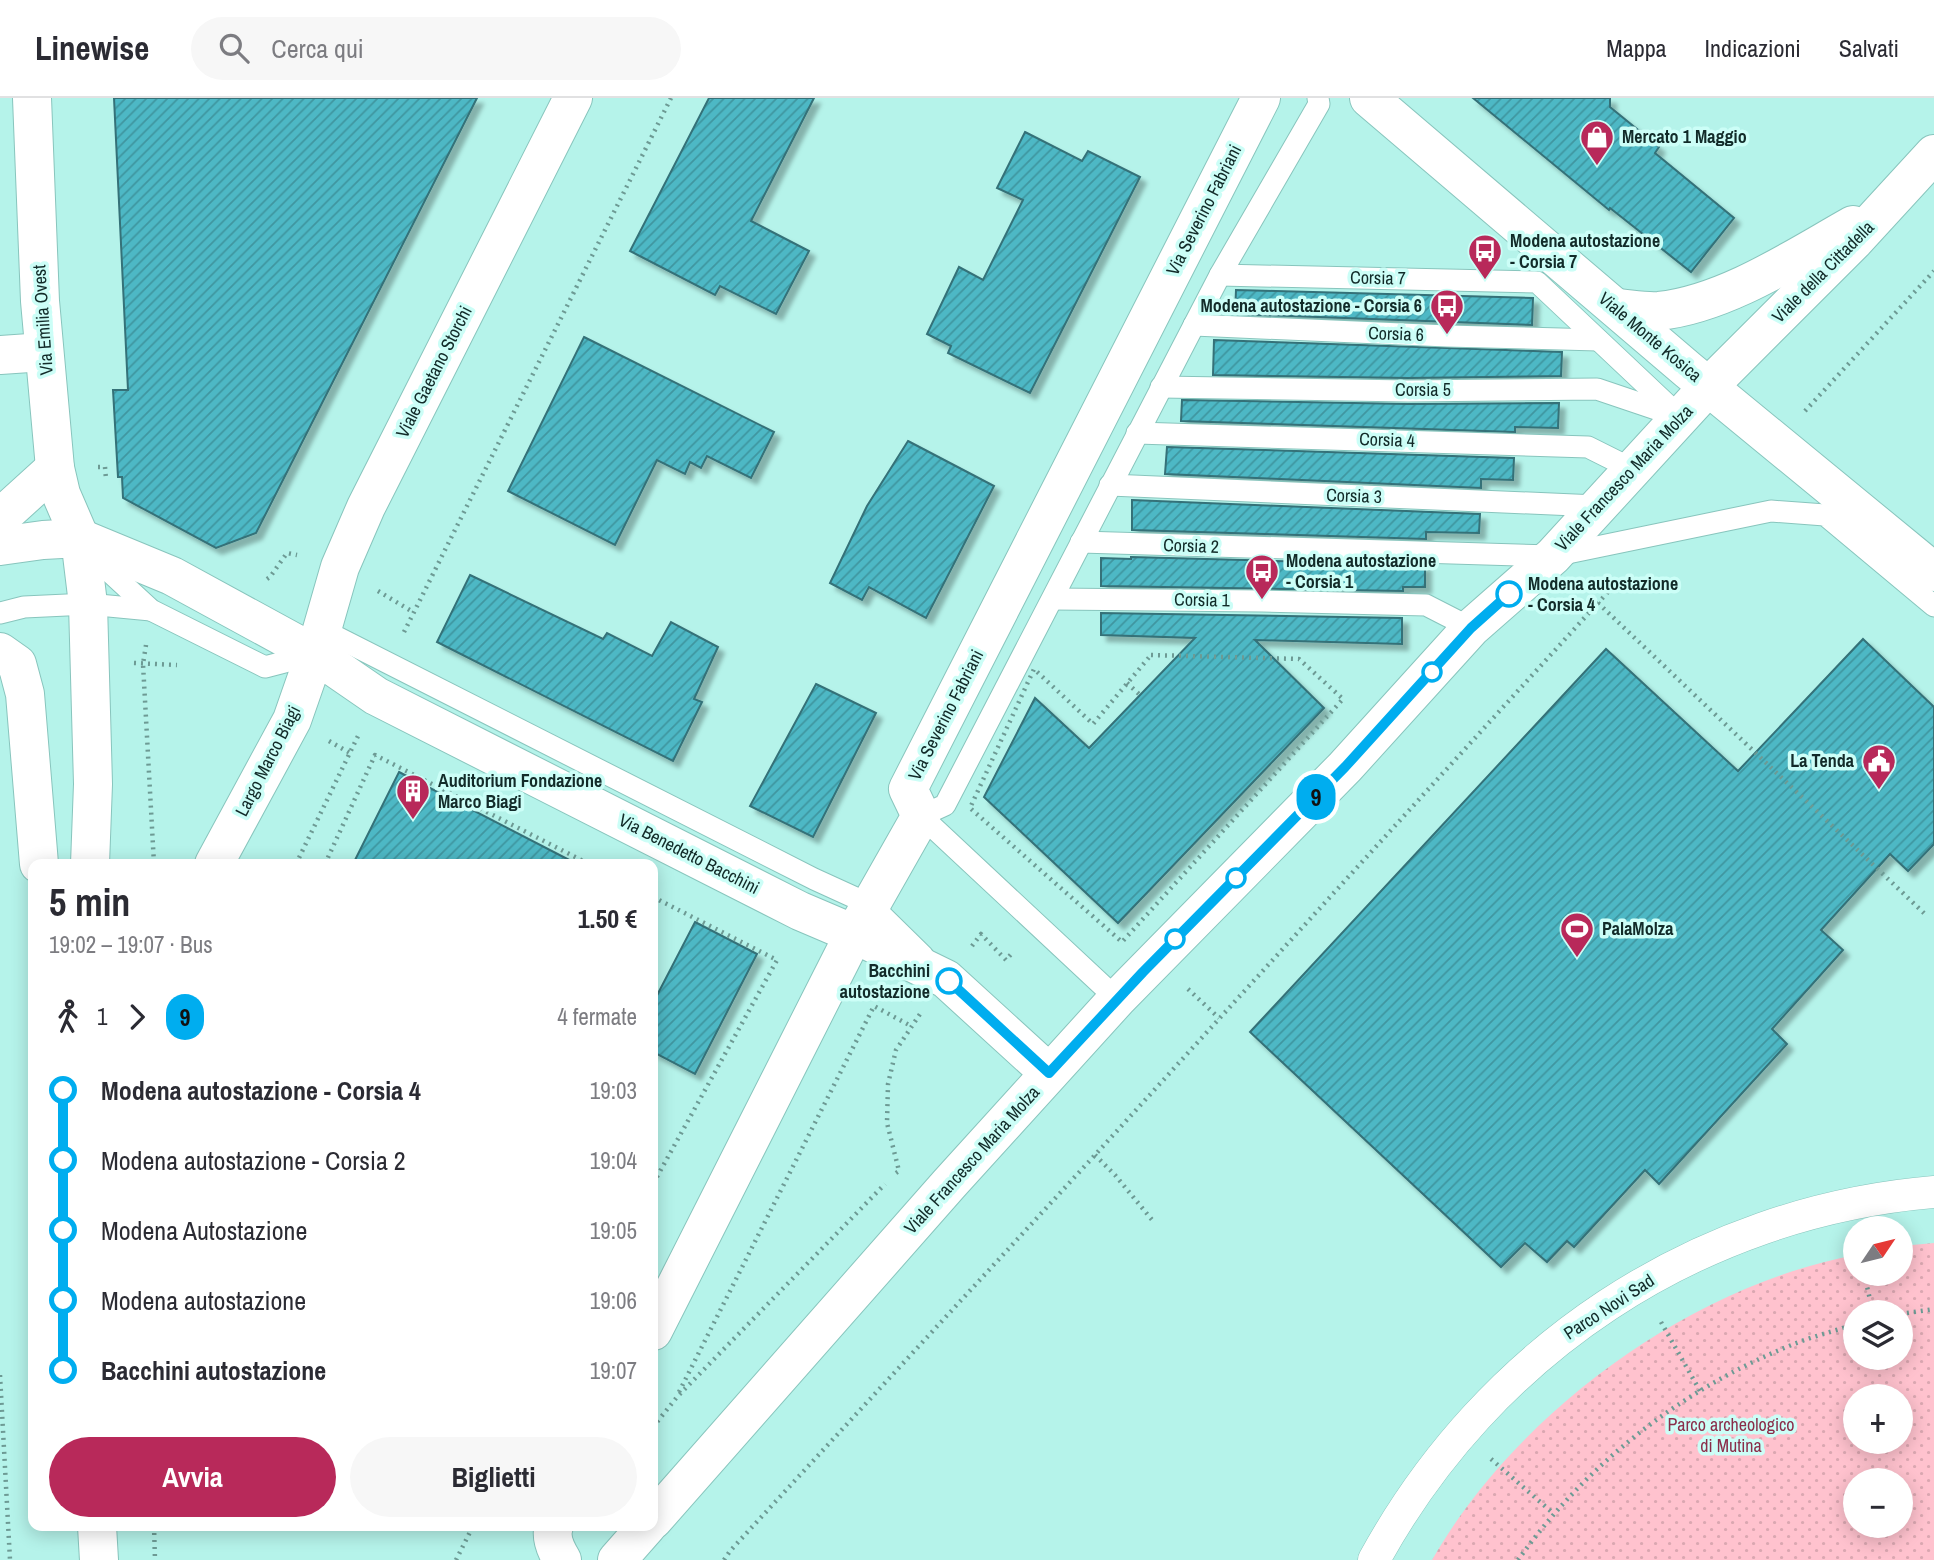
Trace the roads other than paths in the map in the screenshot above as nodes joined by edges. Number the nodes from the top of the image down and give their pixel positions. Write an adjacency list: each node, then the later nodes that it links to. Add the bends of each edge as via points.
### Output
1 (32, 98): 11 (street, Via Emilia Ovest)
2 (573, 98): 33 (street, Viale Gaetano Storchi, via 366,507 340,567)
3 (1261, 98): 35 (street, Via Severino Fabriani, via 908,789)
4 (1318, 98): 8 (lane, via 1319,104)
5 (1369, 98): 9 (street, Viale Monte Kosica)
6 (1934, 154): 7 (street, Viale della Cittadella)
7 (1886, 207): 9 (street, via 1735,289); 14 (street, Viale della Cittadella)
8 (1220, 275): 9 (lane, Corsia 7, via 1537,282); 10 (lane)
9 (1607, 324): 10 (lane, Corsia 6, via 1447,336); 14 (street, Viale Monte Kosica); 15 (lane)
10 (1194, 325): 13 (lane)
11 (44, 352): 12 (street); 17 (street, Via Emilia Ovest)
12 (0, 355)
13 (1161, 387): 15 (lane, Corsia 5, via 1597,390); 16 (lane)
14 (1708, 387): 15 (street, Viale Francesco Maria Molza); 26 (street, Viale Monte Kosica)
15 (1680, 417): 18 (street, Viale Francesco Maria Molza)
16 (1137, 433): 18 (lane, Corsia 4, via 1588,447); 19 (lane)
17 (55, 468): 21 (street); 22 (street, Via Emilia Ovest)
18 (1632, 469): 20 (street, Viale Francesco Maria Molza)
19 (1110, 485): 20 (lane, Corsia 3); 23 (lane)
20 (1597, 506): 25 (street, Viale Francesco Maria Molza)
21 (0, 518)
22 (79, 538): 24 (street); 28 (street); 30 (lane); 33 (street, Via Benedetto Bacchini)
23 (1081, 542): 25 (lane, Corsia 2); 27 (lane)
24 (0, 546)
25 (1553, 556): 29 (lane, via 1771,511 1825,515); 32 (street, Viale Francesco Maria Molza)
26 (1934, 572)
27 (1053, 599): 32 (lane, Corsia 1, via 1426,605); 35 (lane, via 944,805)
28 (88, 604): 30 (lane); 31 (lane, via 24,607); 37 (street)
29 (1934, 606)
30 (151, 610): 33 (lane, via 265,667)
31 (0, 613)
32 (1471, 628): 40 (street, Viale Francesco Maria Molza, via 1345,767)
33 (318, 642): 38 (street, Largo Marco Biagi, via 292,720); 39 (street, Via Benedetto Bacchini, via 800,911)
34 (0, 652): 36 (street, via 17,664 25,694)
35 (921, 816): 39 (street); 40 (lane)
36 (39, 859)
37 (90, 859)
38 (217, 859)
39 (863, 920): 41 (street, Via Benedetto Bacchini, via 946,979); 43 (street)
40 (1116, 999): 41 (street, Viale Francesco Maria Molza)
41 (1049, 1073): 44 (street, Viale Francesco Maria Molza)
42 (1934, 1192): 51 (street, Parco Novi Sad, via 1899,1194 1764,1227 1700,1253 1581,1322 1477,1414 1433,1467)
43 (658, 1321)
44 (658, 1514)
45 (97, 1531): 48 (street)
46 (552, 1531): 49 (street)
47 (643, 1531): 50 (street)
48 (99, 1560)
49 (562, 1560)
50 (618, 1560)
51 (1374, 1560)

